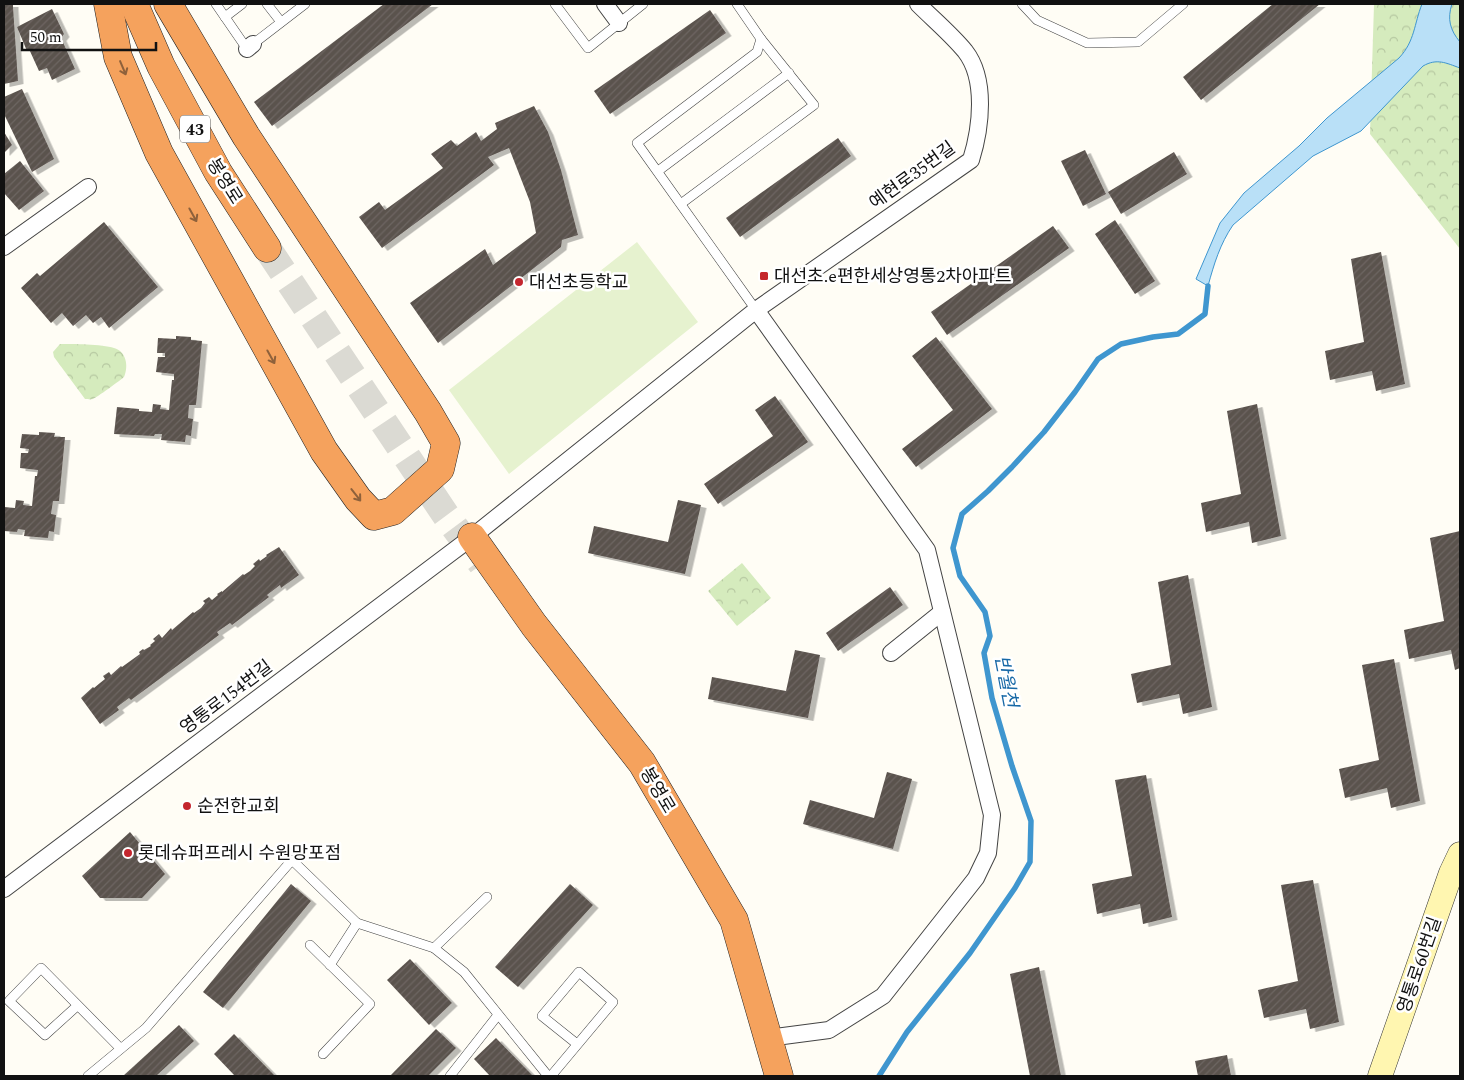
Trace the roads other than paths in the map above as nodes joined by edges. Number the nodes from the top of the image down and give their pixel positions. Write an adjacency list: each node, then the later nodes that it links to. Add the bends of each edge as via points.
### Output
1 (108, 4): 3 (highway, one-way to 3, via 118,56 159,153 260,338 324,451 358,499 374,516 393,511 440,469 446,443 246,136)
2 (134, 4): 24 (highway, 봉영로 / 43, via 160,66 218,172)
3 (168, 4)
4 (216, 4): 15 (lane)
5 (242, 4): 15 (lane)
6 (268, 4): 16 (lane)
7 (305, 4): 16 (lane)
8 (555, 4): 17 (lane, via 588,48)
9 (605, 4): 17 (street)
10 (643, 4): 17 (lane)
11 (738, 4): 18 (lane)
12 (918, 4): 25 (street, 예현로35번길, via 966,52 978,78 980,114 971,160)
13 (1022, 4): 14 (lane, via 1037,20 1087,43 1138,42)
14 (1183, 4)
15 (225, 17): 16 (lane, via 250,46)
16 (281, 22)
17 (619, 23)
18 (761, 39): 19 (lane); 20 (lane, via 757,52 637,143)
19 (789, 73): 20 (lane); 22 (lane, via 814,105)
20 (658, 172): 22 (lane)
21 (88, 187): 23 (street)
22 (682, 203): 25 (lane)
23 (4, 247)
24 (267, 248)
25 (756, 310): 26 (street, 예현로35번길); 27 (street, via 927,550)
26 (472, 537): 30 (street, 영통로154번길); 38 (highway, 봉영로, via 534,625 647,771 734,920)
27 (942, 612): 28 (street); 38 (street, via 992,815 988,853 976,878 883,996 828,1030)
28 (891, 652)
29 (1460, 854): 46 (street, 영통로60번길)
30 (4, 889)
31 (487, 897): 34 (lane)
32 (357, 922): 34 (lane); 35 (lane); 40 (lane, via 292,860 146,1028)
33 (310, 945): 35 (lane)
34 (434, 948): 37 (lane, via 464,972)
35 (330, 965): 41 (lane, via 370,1004)
36 (77, 1006): 36 (lane, via 40,968 9,1001 45,1035); 40 (lane)
37 (498, 1015): 43 (lane); 44 (lane)
38 (768, 1038): 45 (highway, 봉영로)
39 (578, 1044): 39 (lane, via 613,1002 580,972 542,1016); 44 (lane)
40 (120, 1048): 42 (lane)
41 (323, 1054)
42 (88, 1076)
43 (450, 1076)
44 (549, 1076)
45 (779, 1076)
46 (1380, 1076)

